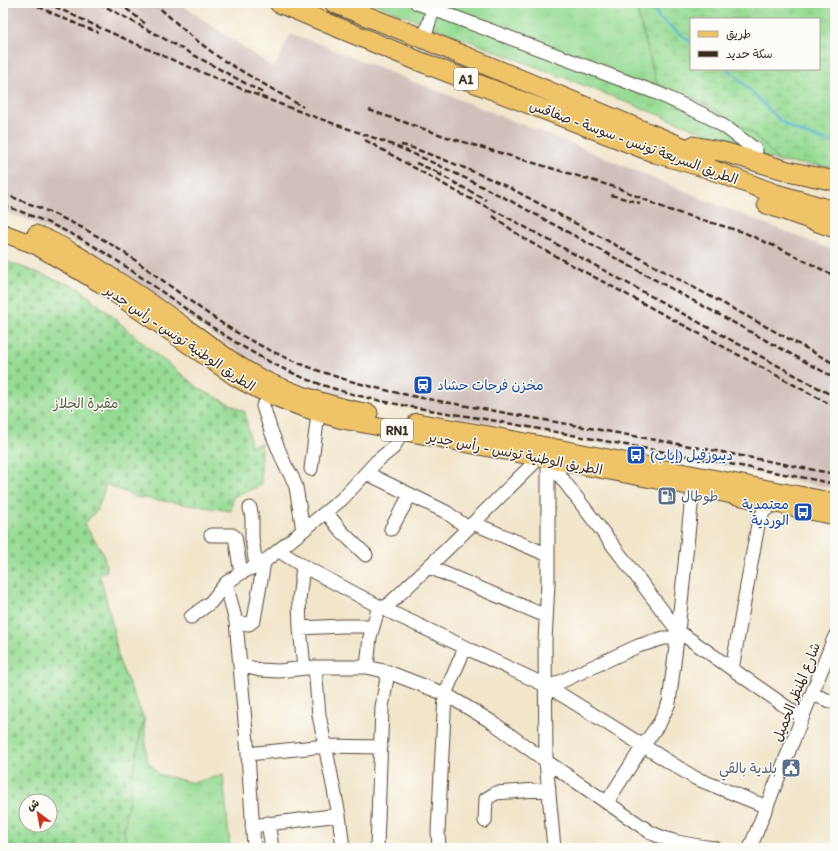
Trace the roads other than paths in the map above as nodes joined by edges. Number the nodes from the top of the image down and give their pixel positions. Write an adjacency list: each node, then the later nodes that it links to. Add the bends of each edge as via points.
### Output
1 (279, 3): 6 (highway, الطريق السريعة تونس - سوسة - صفاقس / A1, via 416,60)
2 (334, 3): 5 (highway, الطريق السريعة تونس - سوسة - صفاقس / A1)
3 (417, 3): 4 (street)
4 (434, 10): 5 (street); 7 (street, via 657,93 709,117)
5 (424, 39): 6 (highway, الطريق السريعة تونس - سوسة - صفاقس / A1)
6 (662, 147): 8 (highway, via 724,152 781,169); 9 (highway, الطريق السريعة تونس - سوسة - صفاقس / A1, via 718,161 776,183); 10 (highway, الطريق السريعة تونس - سوسة - صفاقس / A1, via 707,168 773,193); 12 (highway, via 669,164)
7 (756, 150)
8 (835, 181)
9 (835, 199)
10 (835, 211)
11 (3, 222): 17 (main road, الطريق الوطنية تونس - رأس جدير / RN1, via 43,237 94,264 153,303 215,349 274,384 319,401 357,411)
12 (835, 228)
13 (3, 233): 15 (main road, الطريق الوطنية تونس - رأس جدير / RN1, via 35,245 101,284 260,392)
14 (263, 406): 29 (street, via 271,431 296,487)
15 (318, 414): 16 (main road, الطريق الوطنية تونس - رأس جدير / RN1); 18 (street)
16 (400, 431): 17 (main road, الطريق الوطنية تونس - رأس جدير / RN1); 19 (street, via 393,448)
17 (545, 455): 20 (main road, الطريق الوطنية تونس - رأس جدير / RN1); 22 (main road, الطريق الوطنية تونس - رأس جدير / RN1); 27 (street); 32 (street); 45 (street)
18 (311, 469)
19 (366, 473): 21 (street); 25 (street)
20 (693, 486): 23 (main road, الطريق الوطنية تونس - رأس جدير / RN1); 45 (street)
21 (410, 495): 27 (street); 28 (street)
22 (835, 502)
23 (774, 504): 26 (main road, الطريق الوطنية تونس - رأس جدير / RN1); 51 (street, via 765,510 759,519)
24 (250, 508): 34 (street, via 252,538)
25 (326, 512): 29 (street); 33 (street)
26 (835, 516)
27 (471, 525): 32 (street); 36 (street)
28 (391, 529)
29 (303, 530): 31 (street)
30 (212, 535): 37 (street, via 235,536)
31 (279, 551): 34 (street); 35 (street)
32 (548, 554): 40 (street)
33 (366, 555)
34 (260, 564): 37 (street); 42 (street, via 254,620 249,624)
35 (303, 566): 39 (street); 44 (street)
36 (429, 567): 39 (street); 40 (street)
37 (241, 573): 38 (street)
38 (226, 583): 41 (street, via 211,602); 42 (street)
39 (382, 608): 43 (street); 47 (street)
40 (546, 616): 53 (street)
41 (191, 617)
42 (236, 622): 48 (street)
43 (373, 626): 44 (street); 50 (street)
44 (300, 628): 49 (street)
45 (678, 634): 51 (street); 53 (street, via 638,646); 59 (street, via 669,703 660,722)
46 (835, 636): 55 (street, شارع المنظر الجميل)
47 (465, 648): 53 (street); 54 (street)
48 (240, 665): 49 (street, via 260,670); 61 (street)
49 (309, 667): 50 (street); 58 (street)
50 (367, 667): 52 (street)
51 (732, 669): 57 (street)
52 (388, 672): 54 (street); 60 (street, via 382,707)
53 (547, 686): 59 (street); 62 (street)
54 (445, 694): 62 (street, via 492,722); 74 (street)
55 (812, 694): 56 (street); 57 (street, شارع المنظر الجميل)
56 (835, 703)
57 (802, 718): 65 (street, شارع المنظر الجميل)
58 (325, 746): 60 (street); 61 (street); 66 (street)
59 (643, 746): 64 (street); 65 (street, via 695,778)
60 (381, 747): 73 (street)
61 (248, 754): 69 (street)
62 (546, 761): 63 (street); 64 (street)
63 (548, 789): 67 (street, via 496,793 486,799); 75 (street)
64 (607, 802): 76 (street, via 662,838)
65 (767, 807): 77 (street, شارع المنظر الجميل)
66 (339, 814): 68 (street); 72 (street)
67 (485, 821)
68 (268, 823): 69 (street); 71 (street)
69 (252, 826): 70 (street)
70 (253, 847)
71 (272, 848)
72 (343, 848)
73 (377, 848)
74 (439, 848)
75 (554, 848)
76 (715, 848)
77 (750, 848)

